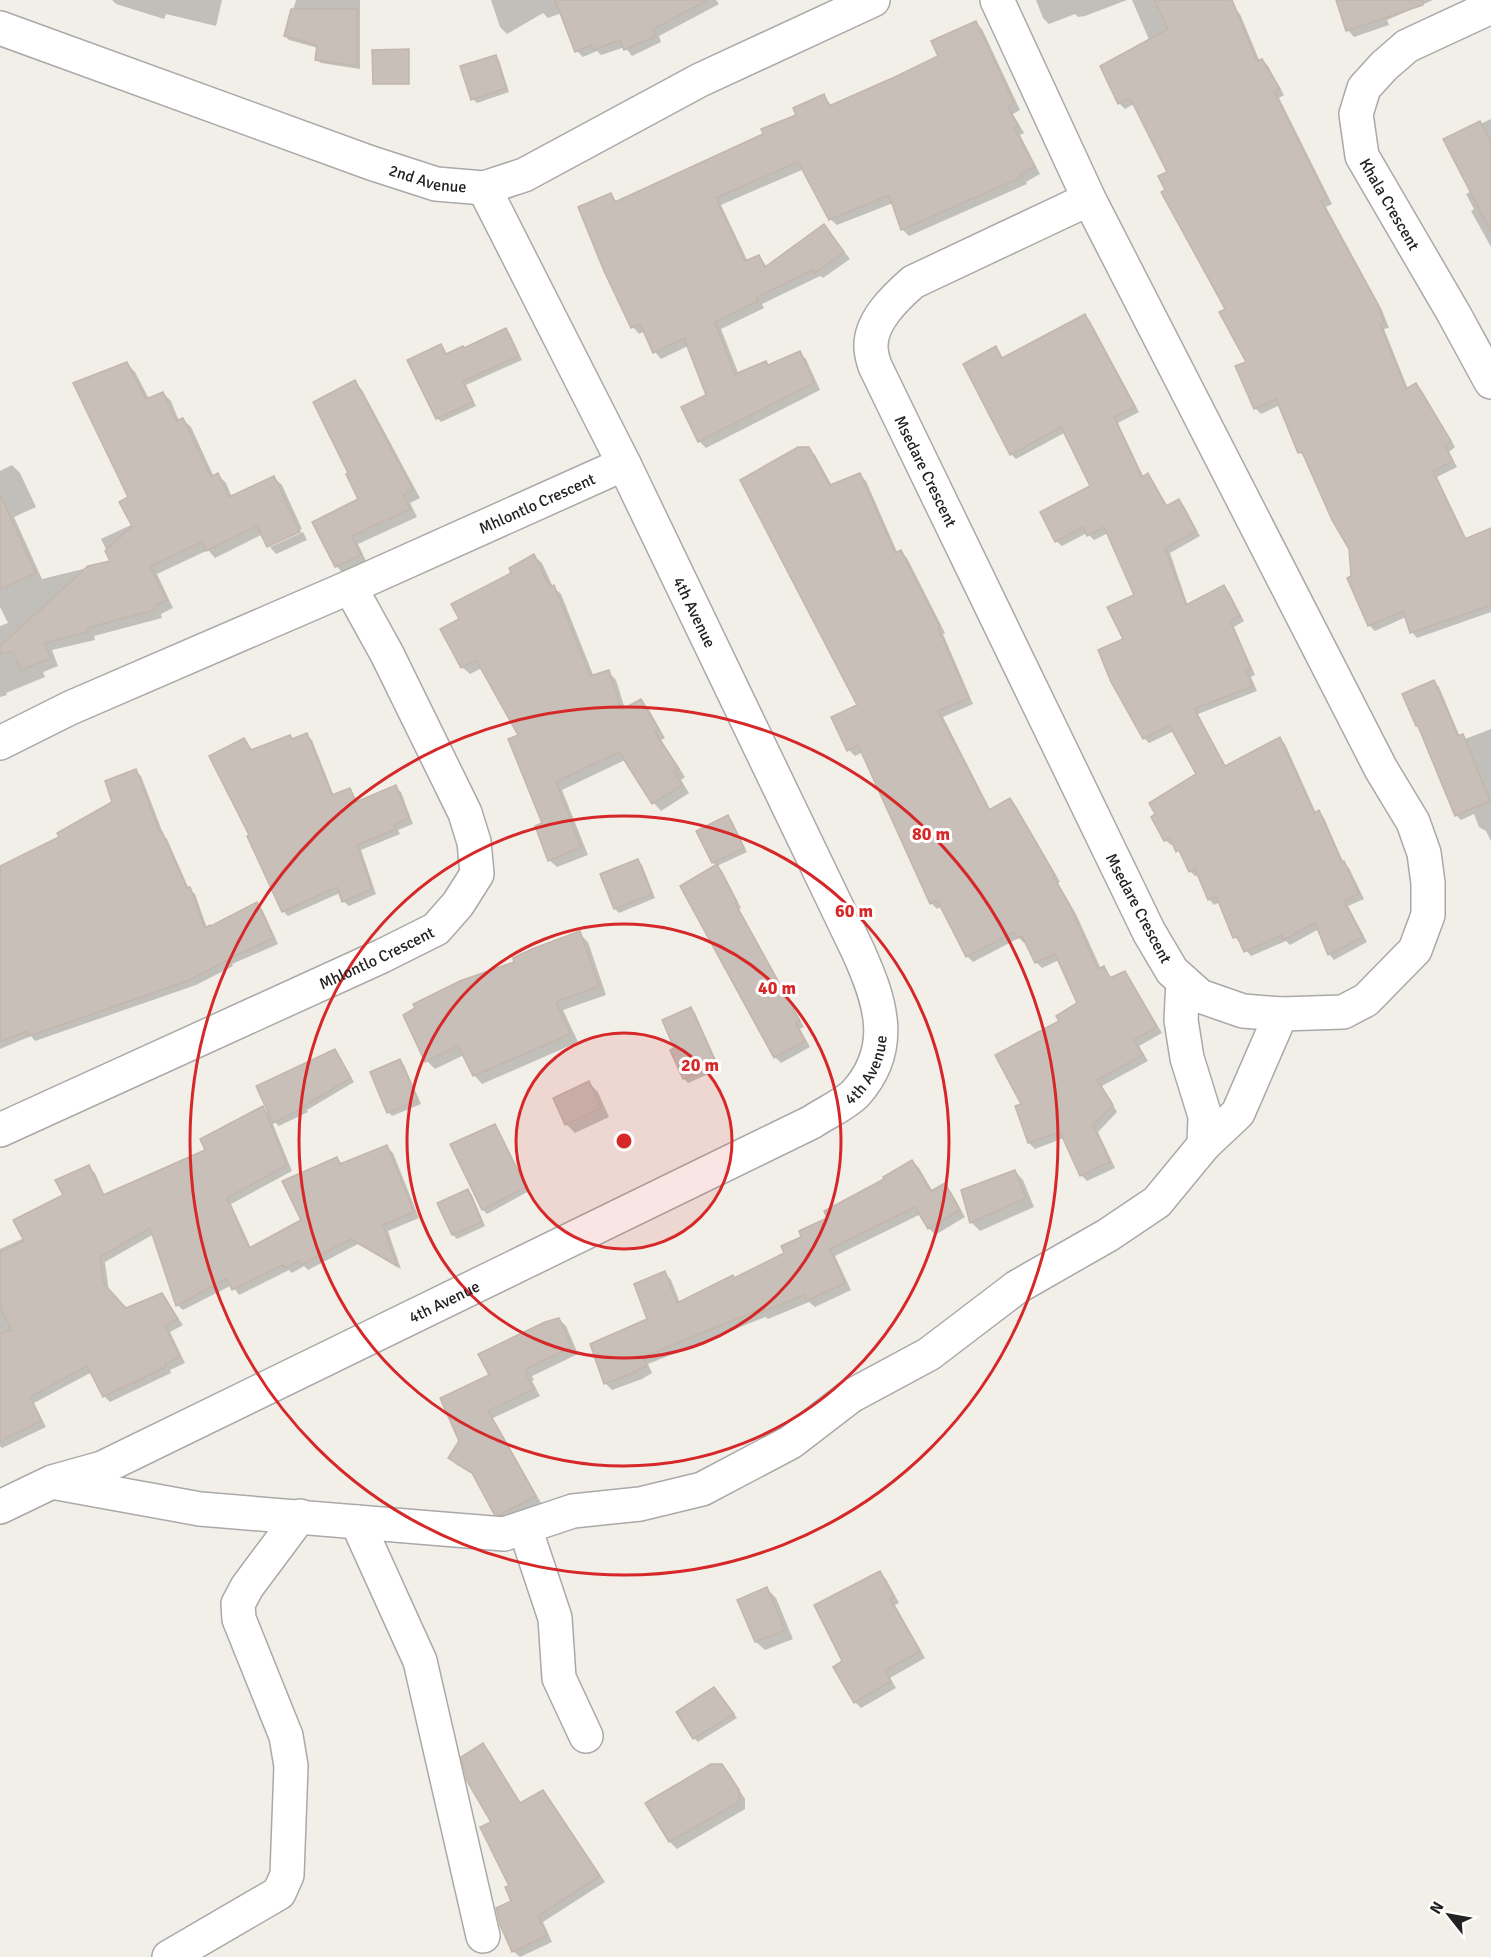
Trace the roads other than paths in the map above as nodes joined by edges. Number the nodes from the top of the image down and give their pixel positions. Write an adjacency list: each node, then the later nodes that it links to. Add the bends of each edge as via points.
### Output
1 (873, 0): 5 (street, 2nd Avenue, via 700,80 524,175)
2 (997, 0): 6 (street, Msedare Crescent)
3 (1491, 7): 7 (street, Khala Crescent, via 1407,46 1364,88 1356,114 1362,156)
4 (0, 28): 5 (street, 2nd Avenue, via 371,163 436,184)
5 (484, 188): 8 (street, 4th Avenue)
6 (1089, 199): 11 (street, Msedare Crescent, via 913,282 890,303 870,346 875,366 1149,932 1172,971); 12 (street, Msedare Crescent, via 1381,769 1413,822 1424,853 1428,915 1415,950 1366,1000 1343,1012)
7 (1491, 382)
8 (624, 465): 9 (street, Mhlontlo Crescent); 15 (street, 4th Avenue, via 873,985 881,1017 875,1065 854,1095 812,1122 102,1468)
9 (350, 588): 10 (street, Mhlontlo Crescent, via 70,708); 13 (street, Mhlontlo Crescent, via 465,813 474,842 477,874 458,904 436,929 382,956)
10 (0, 743)
11 (1183, 981): 12 (street, Msedare Crescent, via 1200,996 1243,1011); 14 (street, via 1181,1020 1186,1058 1205,1116)
12 (1281, 1014): 14 (street, via 1238,1113)
13 (0, 1130)
14 (1204, 1145): 19 (street, via 1157,1202 1017,1287 929,1354 851,1396 791,1442 702,1489 640,1504 573,1511)
15 (52, 1482): 16 (street, 4th Avenue); 17 (street, via 200,1509)
16 (0, 1508)
17 (300, 1516): 18 (street); 22 (street, via 238,1604 239,1619 286,1736 291,1766 287,1875 279,1893)
18 (357, 1521): 19 (street, via 504,1534); 21 (street, via 420,1661)
19 (525, 1528): 20 (street, via 555,1618 559,1678)
20 (585, 1736)
21 (483, 1936)
22 (169, 1957)

